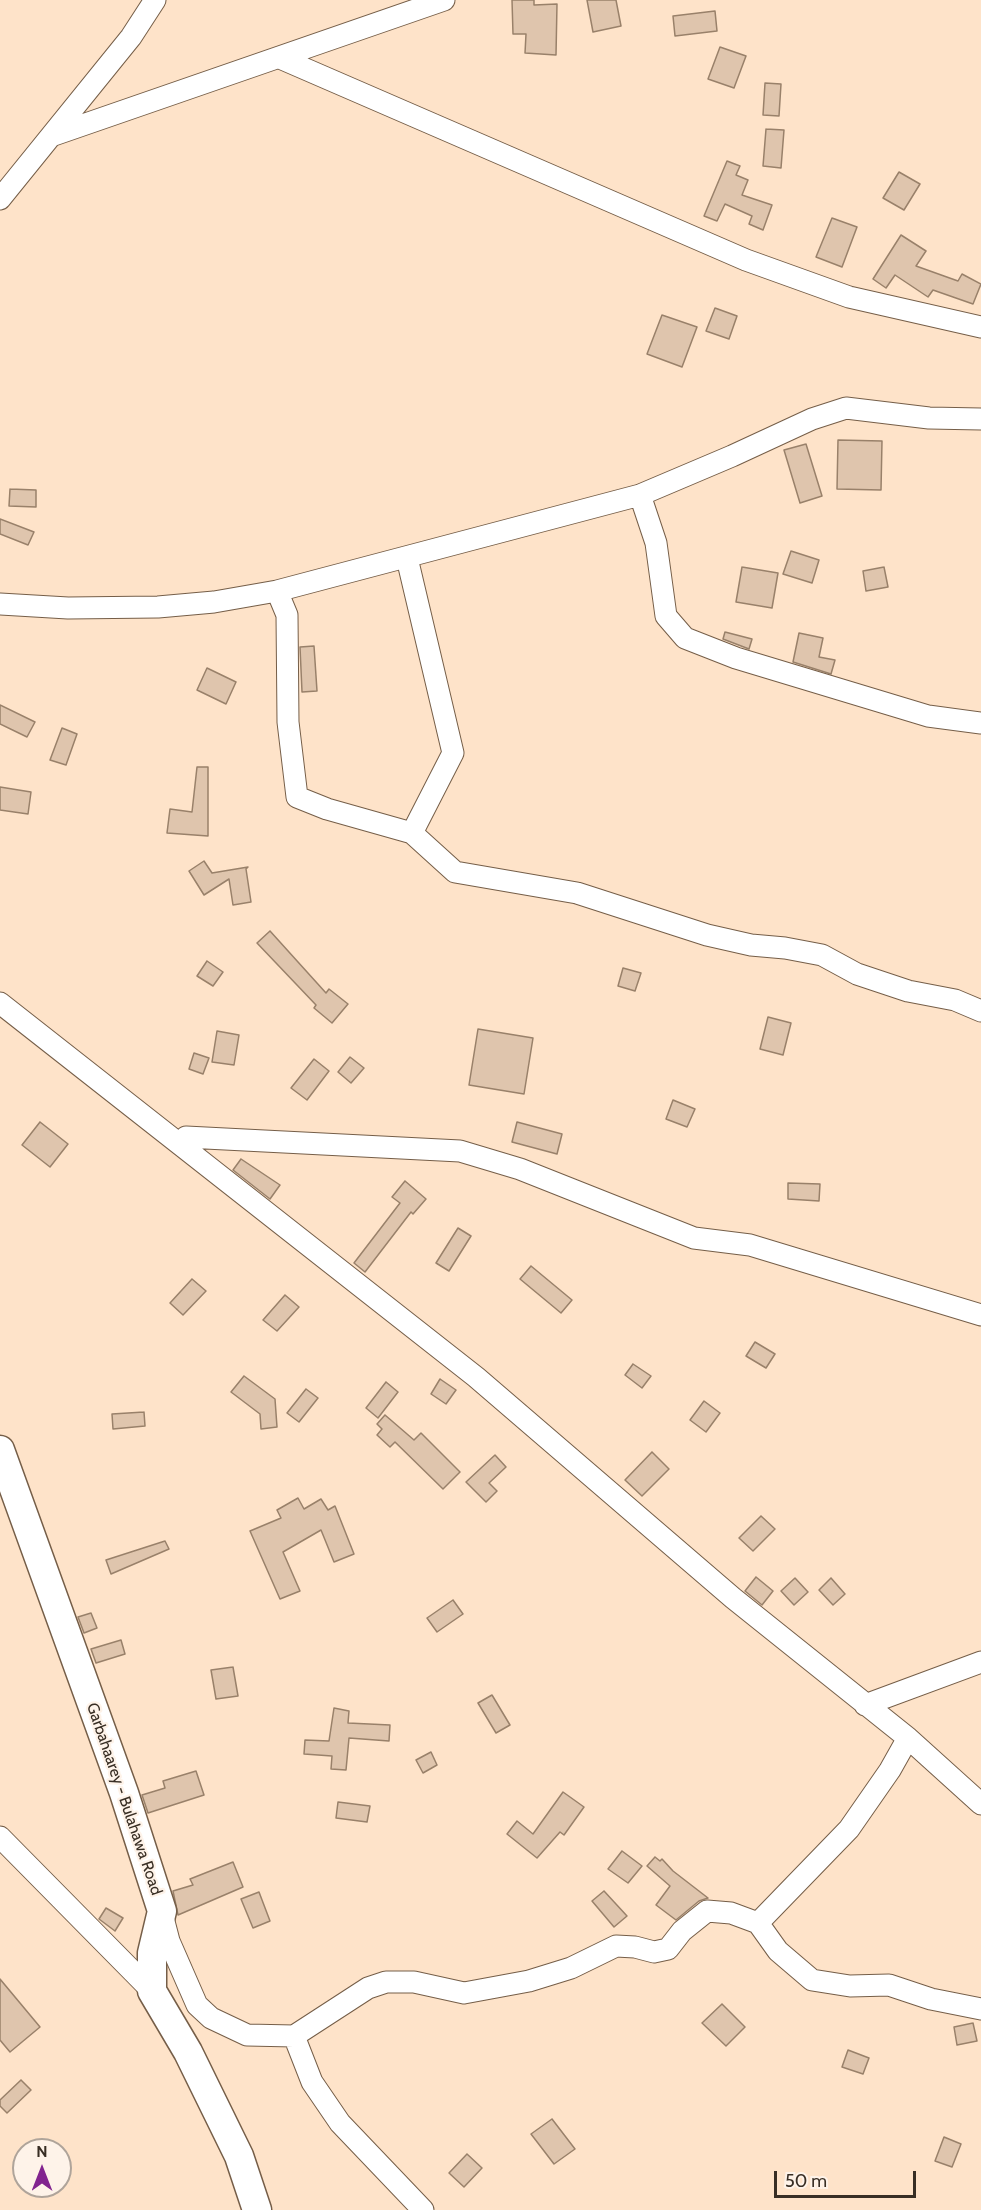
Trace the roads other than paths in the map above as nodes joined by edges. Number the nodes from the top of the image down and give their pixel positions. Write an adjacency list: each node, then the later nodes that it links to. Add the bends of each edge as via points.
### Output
1 (154, 0): 4 (street, via 131,37)
2 (444, 0): 3 (street)
3 (280, 58): 4 (street); 6 (street, via 746,260 849,297)
4 (51, 136): 5 (street)
5 (0, 199)
6 (981, 327)
7 (981, 419): 8 (street, via 929,418 846,408 812,419)
8 (640, 495): 9 (street); 12 (street, via 656,543 666,616 685,638 735,658 928,716)
9 (407, 558): 10 (street); 13 (street, via 453,753)
10 (276, 591): 11 (street, via 158,607); 13 (street, via 287,615 288,722 297,797)
11 (0, 604)
12 (981, 723)
13 (412, 834): 15 (street, via 455,872 577,893 707,935 822,955 857,974 908,991 955,1000)
14 (0, 1003): 16 (street)
15 (981, 1011)
16 (180, 1144): 17 (street, via 186,1137 460,1151 520,1168 694,1238 750,1245); 20 (street, via 477,1377)
17 (981, 1315)
18 (0, 1450): 24 (main road, Garbahaarey - Bulahawa Road, via 124,1793)
19 (981, 1662): 20 (street)
20 (865, 1706): 21 (street)
21 (908, 1738): 22 (street); 25 (street, via 849,1829)
22 (981, 1804)
23 (0, 1836): 26 (street)
24 (162, 1911): 26 (main road, Garbahaarey - Bulahawa Road, via 152,1953); 28 (street, via 169,1941 197,2005 211,2018 247,2035)
25 (758, 1923): 27 (street, via 778,1951 812,1980 850,1986 890,1985 931,1999); 28 (street, via 731,1913 707,1911 668,1948 654,1952 615,1946 530,1981 464,1993 414,1982 386,1982 368,1988)
26 (152, 1991): 29 (main road, via 188,2052 239,2156)
27 (981, 2009)
28 (294, 2036): 30 (street, via 312,2082 340,2123)
29 (257, 2210)
30 (423, 2210)

